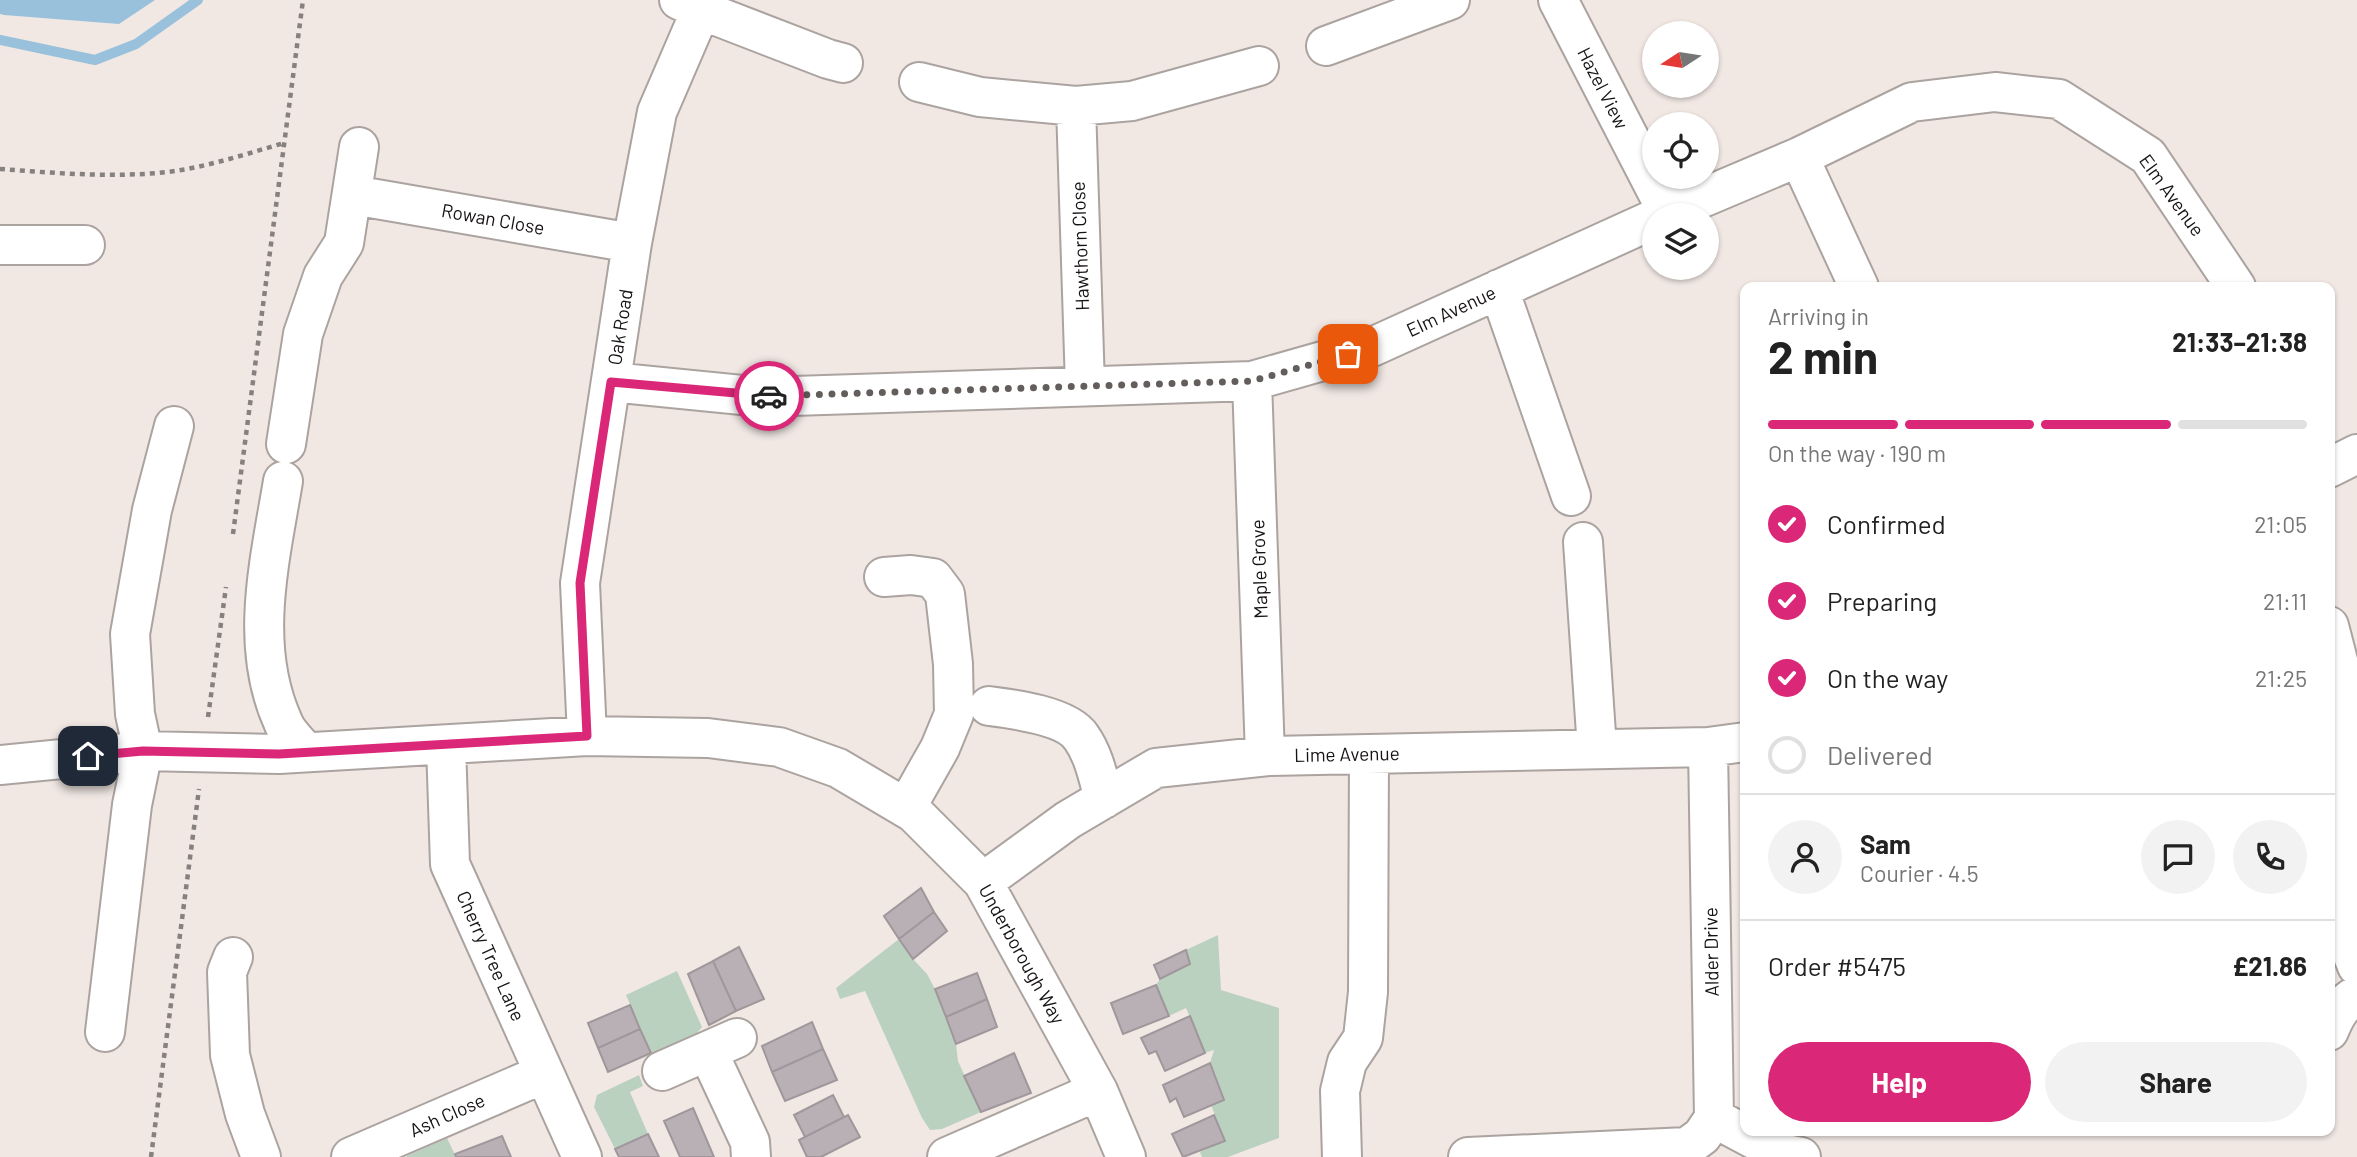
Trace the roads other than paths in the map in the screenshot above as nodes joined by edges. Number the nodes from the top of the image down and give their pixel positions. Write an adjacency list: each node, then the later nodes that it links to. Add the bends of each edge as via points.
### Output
1 (1450, 0): 4 (street)
2 (1559, 0): 12 (street, Hazel View)
3 (690, 5): 5 (street, Oak Road); 15 (street, Oak Road, via 657,112)
4 (1326, 46)
5 (844, 63)
6 (1259, 66): 8 (street, via 1132,101)
7 (919, 82): 8 (street, via 980,97)
8 (1076, 106): 23 (street, Hawthorn Close)
9 (359, 148): 11 (street)
10 (1799, 157): 13 (street, Elm Avenue); 18 (street); 19 (street, Elm Avenue, via 1912,102 1995,92 2059,99 2148,156)
11 (353, 195): 15 (street, Rowan Close); 25 (street, via 344,243 323,276 303,334)
12 (1655, 203)
13 (1691, 203)
14 (1642, 225): 20 (street, Elm Avenue)
15 (632, 243): 22 (street, Oak Road)
16 (0, 245): 17 (street)
17 (85, 245)
18 (1857, 282)
19 (2233, 282)
20 (1499, 289): 21 (street, Elm Avenue, via 1373,347); 27 (street)
21 (1252, 381): 23 (street, Elm Avenue); 40 (street, Maple Grove)
22 (611, 382): 23 (street, Elm Avenue, via 762,397); 32 (street, Oak Road, via 580,583)
23 (1085, 386)
24 (174, 426): 37 (street, via 152,510 130,634 135,714)
25 (286, 444)
26 (283, 481): 38 (street, via 263,608 265,657 284,725)
27 (1571, 496)
28 (1583, 542): 36 (street)
29 (884, 577): 43 (street, via 933,578 945,594 953,664 954,714)
30 (2335, 649): 33 (street, via 2348,699)
31 (989, 706): 42 (street, via 1017,709 1067,725 1080,735 1094,761)
32 (587, 736): 35 (street, Underborough Way); 43 (street, Underborough Way, via 708,738 779,747 838,768)
33 (2339, 743): 46 (street)
34 (1726, 744): 36 (street, Lime Avenue); 53 (street, Alder Drive)
35 (446, 745): 38 (street, Underborough Way); 51 (street, Cherry Tree Lane, via 450,864)
36 (1597, 749): 39 (street, Lime Avenue)
37 (143, 751): 38 (street, Underborough Way); 41 (street, Underborough Way); 49 (street, via 132,805)
38 (306, 752)
39 (1369, 754): 40 (street, Lime Avenue); 63 (street, via 1368,992 1363,1038 1347,1062 1340,1091)
40 (1265, 756): 42 (street, Lime Avenue, via 1156,768)
41 (0, 765)
42 (1104, 799): 44 (street, Lime Avenue)
43 (906, 807): 44 (street, Underborough Way)
44 (983, 882): 52 (street, Underborough Way)
45 (233, 957): 58 (street, via 227,972 230,1055)
46 (2357, 966)
47 (2357, 995): 48 (street)
48 (2335, 1015)
49 (106, 1032)
50 (662, 1071): 54 (street, via 722,1045)
51 (543, 1073): 59 (street, Ash Close); 60 (street, Cherry Tree Lane)
52 (1098, 1091): 61 (street); 62 (street, Underborough Way)
53 (1714, 1118): 55 (street); 57 (street)
54 (754, 1127)
55 (1740, 1132)
56 (1748, 1136): 65 (street, via 1780,1153)
57 (1690, 1152): 64 (street)
58 (261, 1157)
59 (351, 1157)
60 (582, 1157)
61 (947, 1157)
62 (1126, 1157)
63 (1342, 1157)
64 (1468, 1157)
65 (1801, 1157)

